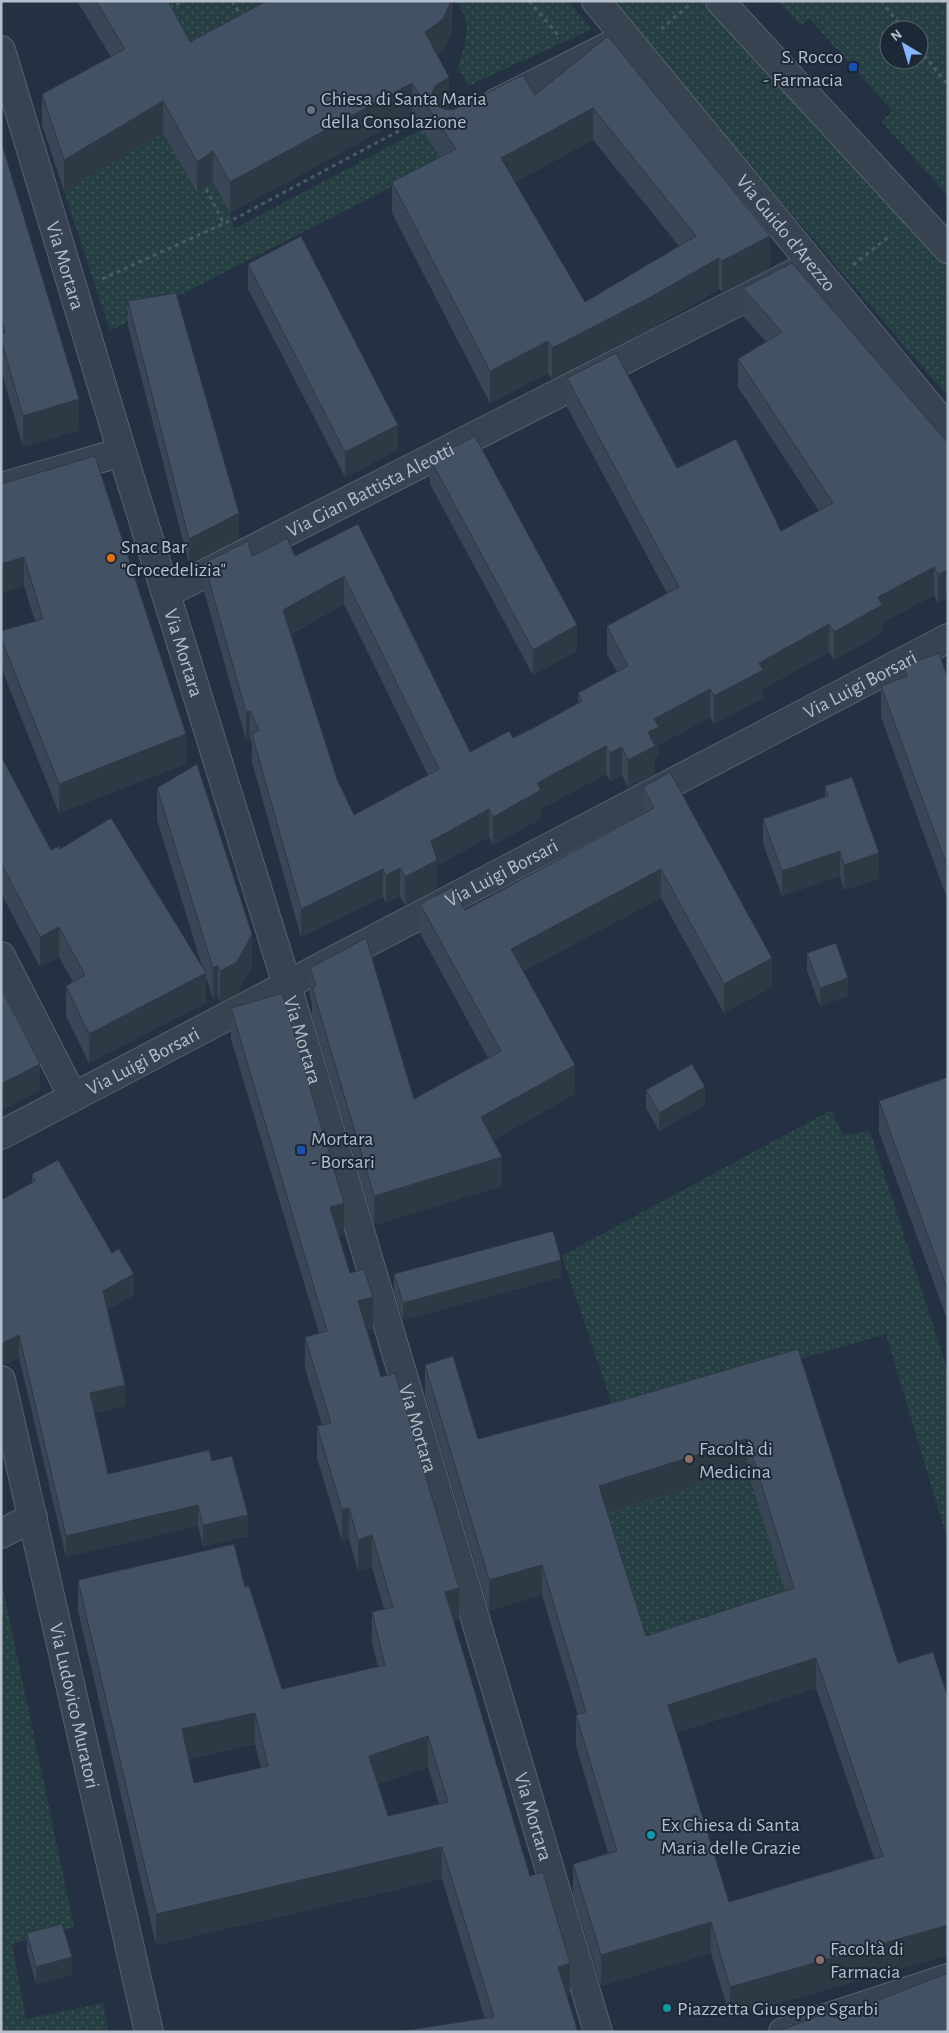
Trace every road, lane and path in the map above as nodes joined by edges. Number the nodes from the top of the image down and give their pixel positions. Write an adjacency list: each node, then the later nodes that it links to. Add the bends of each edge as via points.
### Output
1 (184, 1): 8 (path)
2 (232, 1): 10 (path)
3 (529, 1): 14 (path)
4 (596, 1): 12 (street, Via Guido d'Arezzo)
5 (694, 1): 11 (path)
6 (720, 1): 22 (street)
7 (881, 1): 9 (path)
8 (166, 10)
9 (896, 20)
10 (245, 25)
11 (656, 32)
12 (626, 38): 14 (street); 23 (street, Via Guido d'Arezzo)
13 (1, 50): 24 (street, Via Mortara)
14 (580, 61): 17 (street)
15 (929, 61): 16 (path)
16 (948, 85)
17 (475, 113)
18 (428, 115): 20 (path)
19 (206, 189): 20 (path)
20 (224, 224): 24 (path, via 92,283)
21 (894, 233): 23 (path)
22 (948, 249)
23 (820, 274): 25 (street, Via Guido d'Arezzo); 28 (street, Via Gian Battista Aleotti)
24 (76, 294): 26 (street, Via Mortara)
25 (948, 428)
26 (122, 452): 27 (street); 28 (street, Via Mortara)
27 (1, 487)
28 (167, 594): 31 (street, Via Mortara)
29 (948, 638): 31 (street, Via Luigi Borsari)
30 (1, 956): 32 (street)
31 (286, 985): 32 (street, Via Luigi Borsari); 40 (street, Via Mortara)
32 (73, 1097): 33 (street, Via Luigi Borsari)
33 (1, 1135)
34 (2, 1380): 35 (street, Via Ludovico Muratori)
35 (33, 1517): 36 (street); 39 (street, Via Ludovico Muratori)
36 (1, 1534)
37 (948, 1978): 38 (street)
38 (852, 2021): 41 (street)
39 (149, 2032)
40 (598, 2032)
41 (783, 2032)

